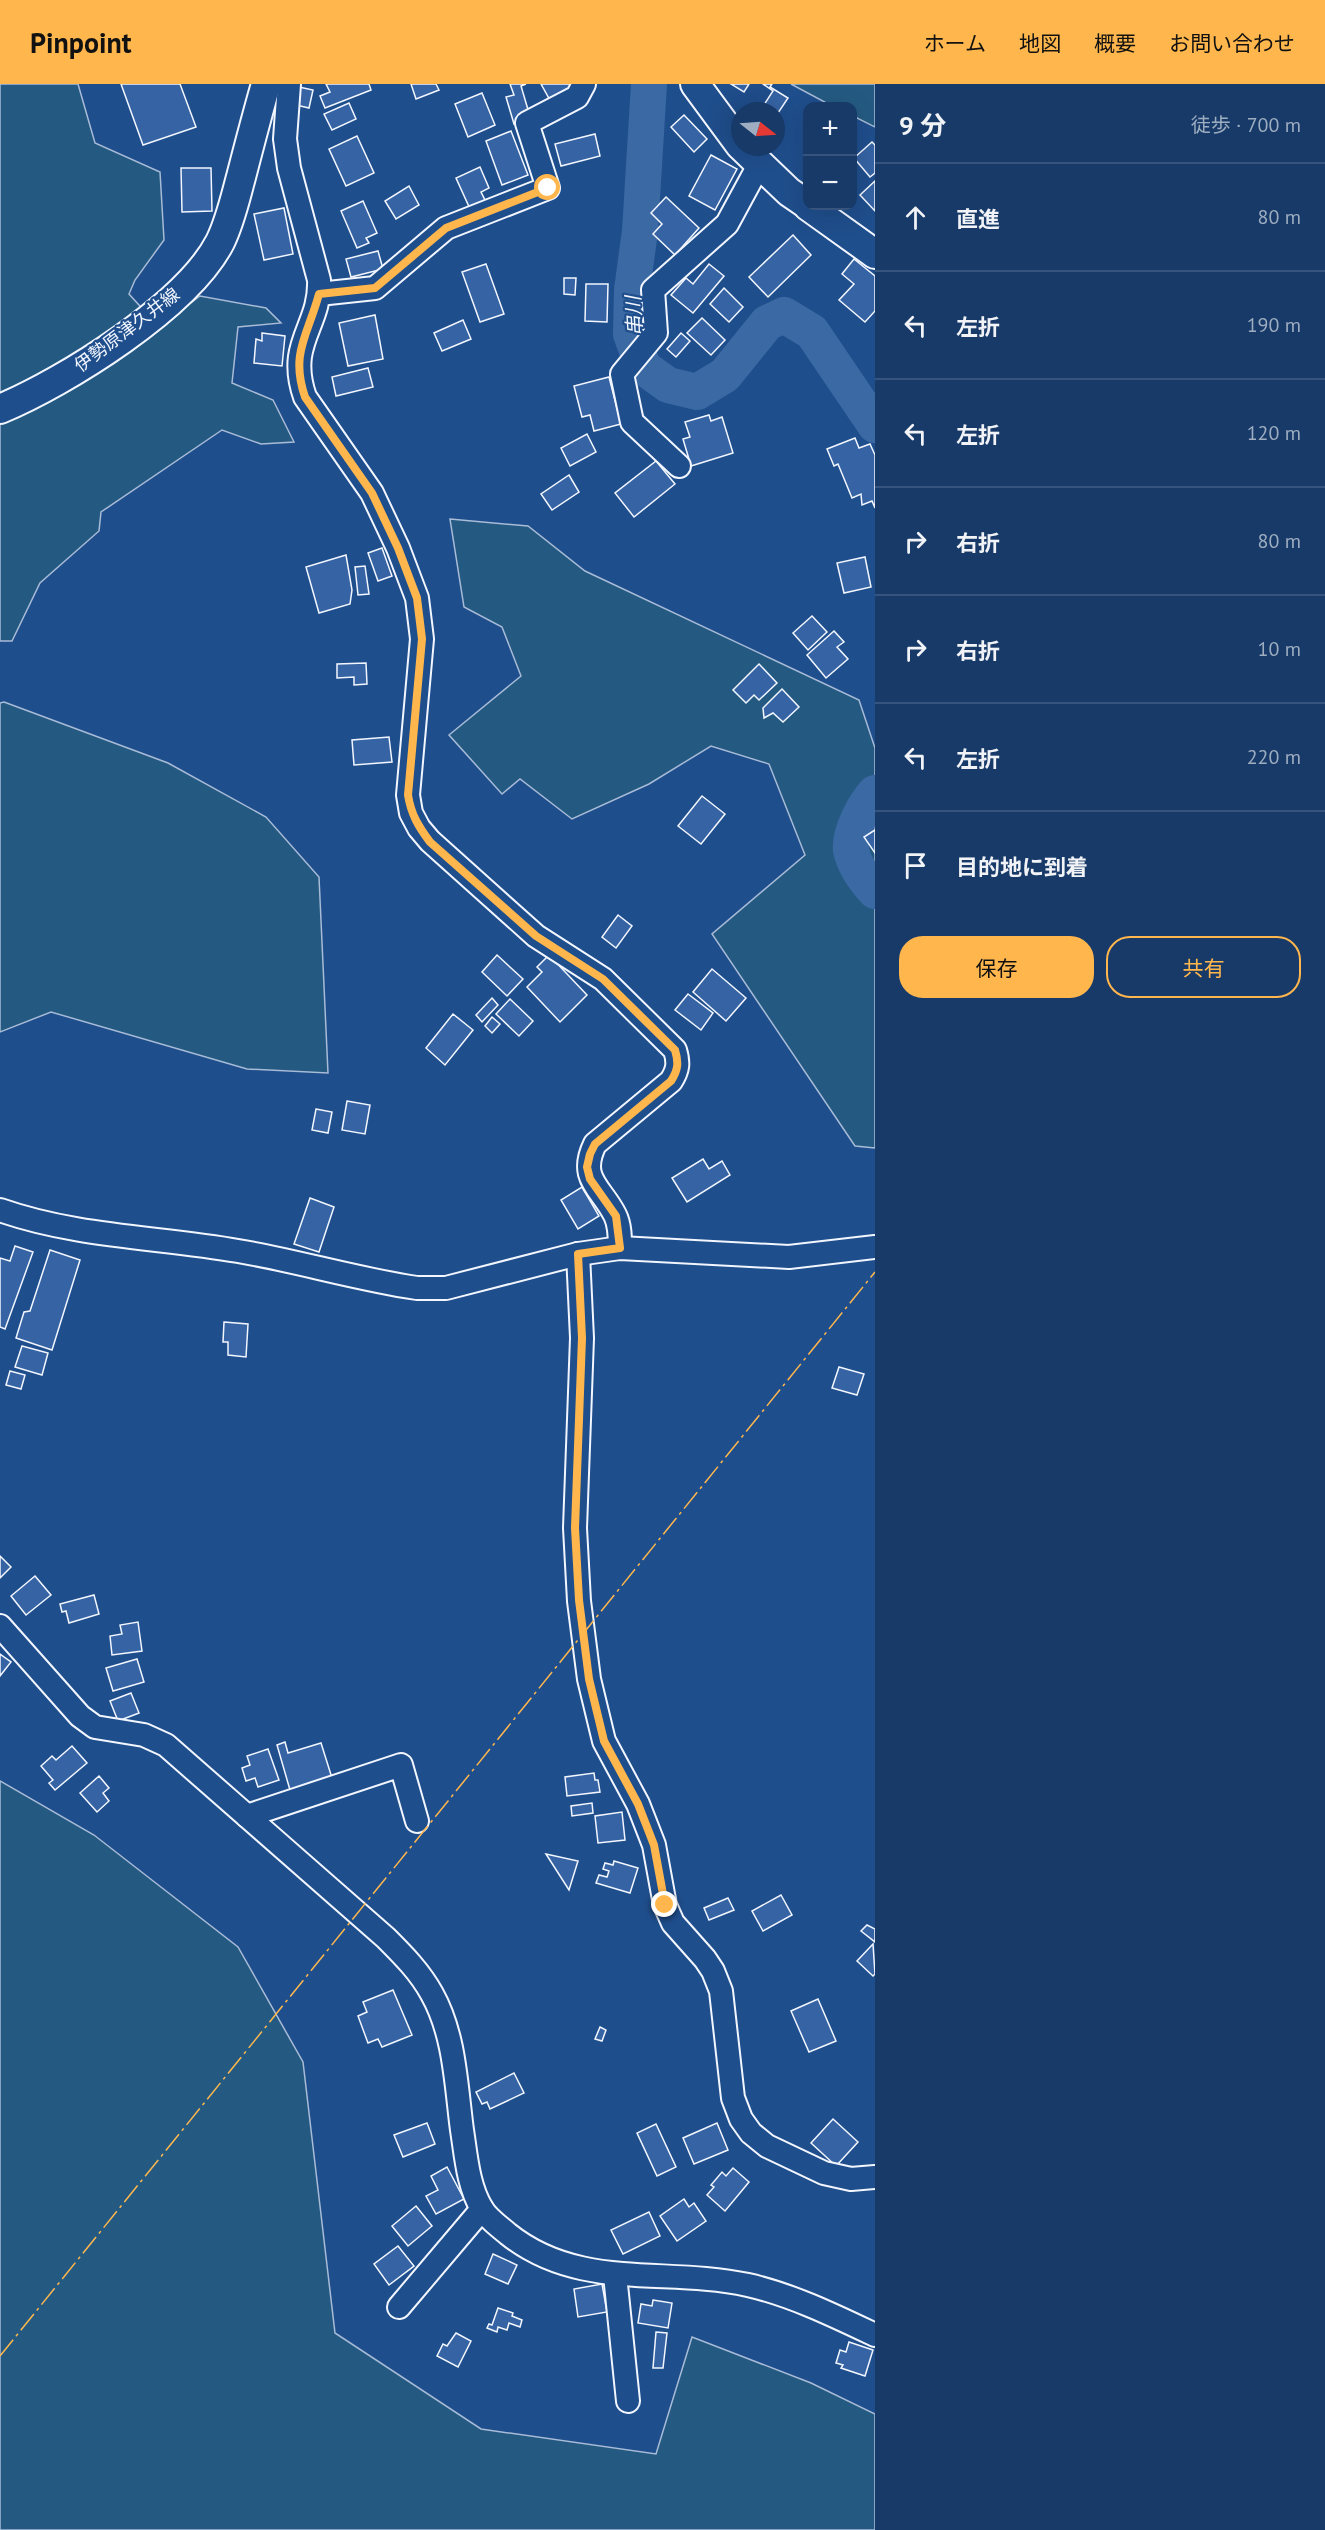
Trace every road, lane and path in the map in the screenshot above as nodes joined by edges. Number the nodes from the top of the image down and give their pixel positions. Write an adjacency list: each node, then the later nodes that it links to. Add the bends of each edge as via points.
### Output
1 (266, 84): 12 (main road, 伊勢原津久井線, via 232,210 220,242 205,266 152,316 104,352 60,380)
2 (289, 84): 11 (street, via 285,139 289,168)
3 (584, 84): 11 (street, via 577,97 527,123 548,188 446,228 375,288)
4 (695, 84): 5 (main road)
5 (731, 131)
6 (746, 156): 13 (street, via 728,224 653,290 656,333 622,374 632,422)
7 (752, 156): 8 (main road)
8 (803, 201)
9 (815, 210): 10 (main road)
10 (875, 255)
11 (319, 294): 16 (street, via 301,343 298,379 305,397 372,493 417,598 422,639 409,777 411,813 430,842 536,936 603,979 675,1050 678,1061 671,1081 595,1144 590,1154 590,1179 616,1216)
12 (0, 409)
13 (679, 466)
14 (0, 1210): 17 (street, via 31,1221 99,1234 239,1251 417,1288 446,1288)
15 (875, 1247): 16 (street, via 789,1257)
16 (620, 1248): 17 (street)
17 (578, 1254): 21 (street, via 582,1338 575,1538 589,1679 604,1741 638,1804 654,1845 672,1923 705,1959 721,1991 733,2098 741,2119 767,2146 824,2174 851,2179)
18 (0, 1626): 19 (street, via 80,1716 95,1727 144,1735 166,1745)
19 (247, 1816): 20 (street, via 400,1765); 22 (street, via 386,1938 416,1969 432,1994 445,2021 468,2172)
20 (417, 1821)
21 (875, 2176)
22 (482, 2209): 23 (street, via 526,2248 551,2260); 24 (street)
23 (615, 2275): 25 (street, via 699,2278 749,2285); 26 (street)
24 (399, 2307)
25 (875, 2335)
26 (628, 2401)

